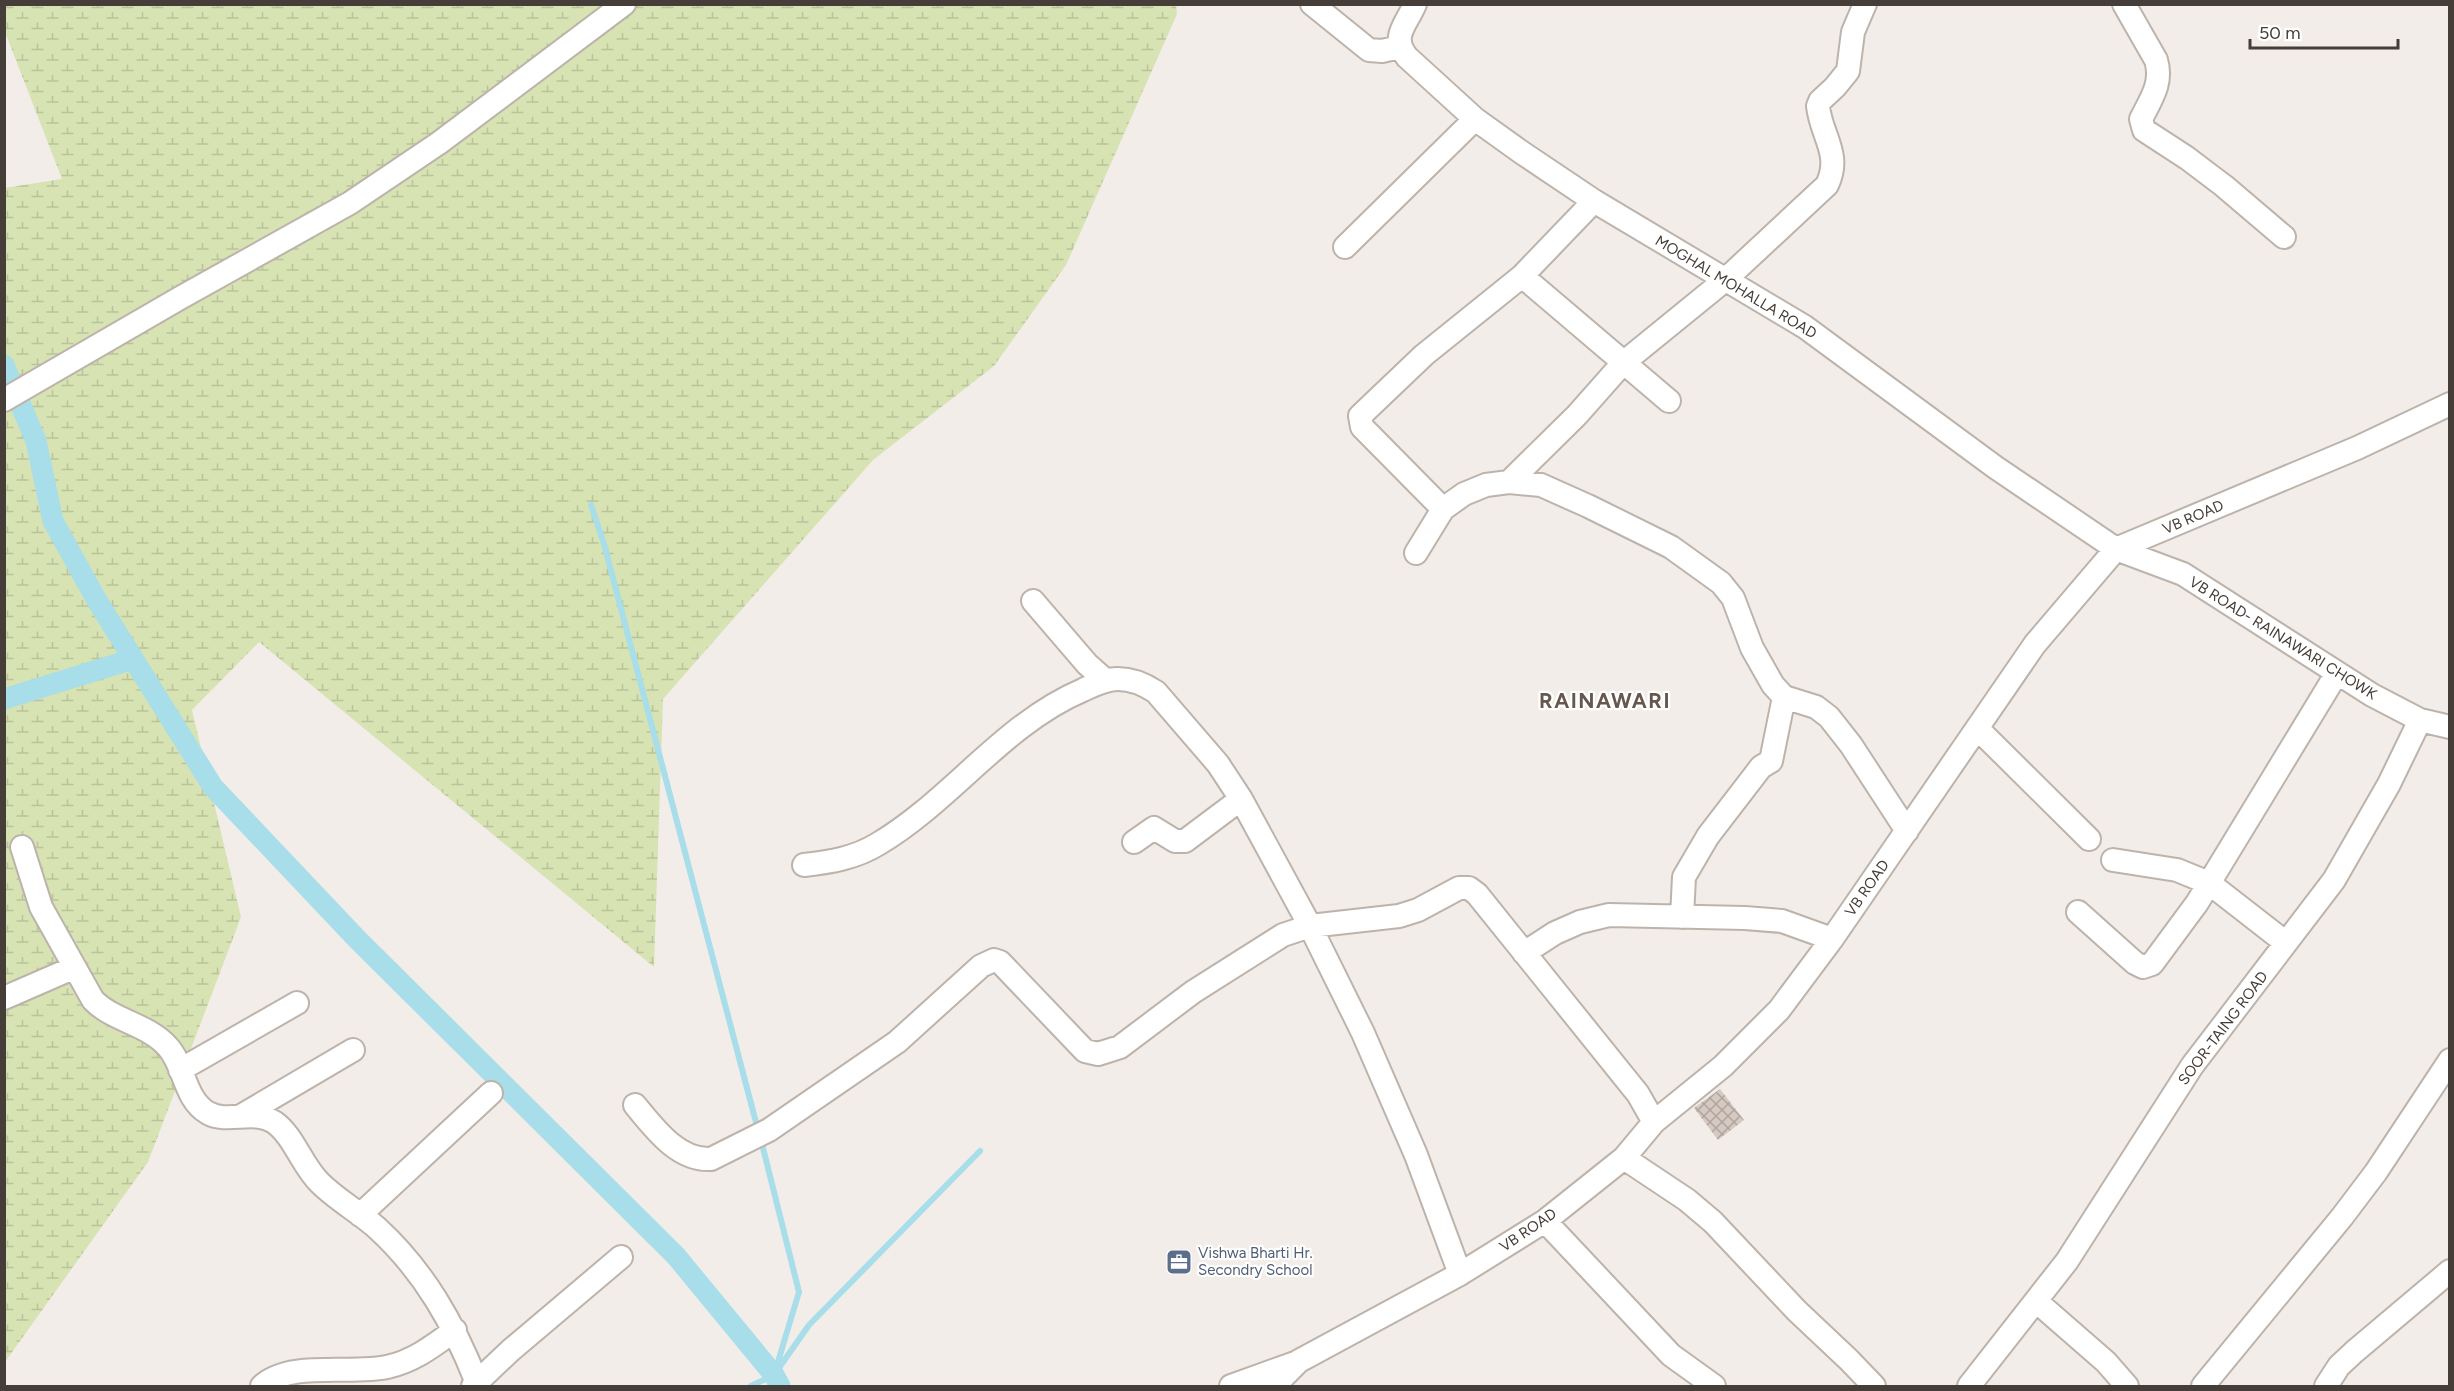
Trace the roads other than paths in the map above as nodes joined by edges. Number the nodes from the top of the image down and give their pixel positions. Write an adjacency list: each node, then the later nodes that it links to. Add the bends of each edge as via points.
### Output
1 (624, 4): 14 (street, via 350,203)
2 (1312, 4): 6 (street, via 1369,50)
3 (1415, 4): 6 (street)
4 (1865, 4): 12 (street, via 1854,32 1848,70 1818,106 1832,153 1833,167 1827,185)
5 (2124, 4): 9 (street, via 2159,69 2158,85 2141,119 2144,130 2215,179)
6 (1399, 46): 7 (street, MOGHAL MOHALLA ROAD)
7 (1475, 118): 8 (street, MOGHAL MOHALLA ROAD); 10 (street)
8 (1594, 201): 11 (street); 12 (street, MOGHAL MOHALLA ROAD)
9 (2284, 237)
10 (1345, 247)
11 (1522, 276): 13 (street); 18 (street, via 1424,355 1360,416 1362,427)
12 (1725, 280): 13 (street); 19 (street, MOGHAL MOHALLA ROAD, via 1805,327 1995,467)
13 (1623, 363): 15 (street); 17 (street)
14 (7, 399)
15 (1670, 401)
16 (2450, 404): 19 (street, VB ROAD, via 2357,448)
17 (1509, 482): 18 (street, via 1486,485); 24 (street, via 1541,485 1588,506 1671,547 1709,573 1733,598 1752,648)
18 (1443, 509): 20 (street)
19 (2116, 549): 22 (street, VB ROAD- RAINAWARI CHOWK, via 2182,574); 27 (street, VB ROAD, via 2035,644)
20 (1416, 553)
21 (1033, 602): 23 (street)
22 (2337, 673): 25 (street, VB ROAD- RAINAWARI CHOWK); 35 (street)
23 (1105, 681): 28 (street, via 1137,681 1156,692 1218,764); 34 (street, via 1040,713 879,843 849,858)
24 (1784, 697): 29 (street, via 1816,707 1829,717); 37 (street, via 1771,761 1754,775 1708,836 1684,877)
25 (2420, 720): 26 (street, VB ROAD- RAINAWARI CHOWK); 40 (street, SOOR-TAING ROAD, via 2334,880)
26 (2450, 727)
27 (1978, 729): 29 (street, VB ROAD); 30 (street)
28 (1241, 799): 31 (street, via 1185,841 1175,841 1154,828); 38 (street)
29 (1907, 831): 39 (street, VB ROAD)
30 (2089, 839)
31 (1134, 842)
32 (22, 847): 42 (street, via 41,908)
33 (2113, 860): 35 (street, via 2177,870)
34 (804, 865)
35 (2209, 883): 36 (street, via 2159,957 2143,967); 40 (street)
36 (2078, 912)
37 (1682, 917): 39 (street, via 1782,921); 41 (street, via 1610,915 1590,919 1555,933)
38 (1310, 926): 41 (street, via 1399,916 1459,888 1469,888); 49 (street, via 1283,935 1246,956 1120,1047 1098,1054 1085,1051 999,962 989,961 897,1042 769,1130 726,1153 703,1160 682,1152 657,1132); 57 (street, via 1403,1124)
39 (1832, 939): 51 (street, VB ROAD, via 1779,1010 1723,1066)
40 (2286, 943): 58 (street, SOOR-TAING ROAD, via 2192,1066 2067,1261)
41 (1524, 953): 51 (street, via 1638,1094)
42 (73, 968): 43 (street); 47 (street, via 100,1008 163,1041 176,1057)
43 (4, 998)
44 (297, 1003): 47 (street)
45 (353, 1050): 50 (street)
46 (2450, 1060): 69 (street, via 2370,1181)
47 (180, 1070): 50 (street, via 202,1108 215,1116)
48 (491, 1093): 53 (street)
49 (635, 1105)
50 (241, 1116): 53 (street, via 258,1116 278,1126 306,1169)
51 (1654, 1122): 52 (street, VB ROAD)
52 (1624, 1158): 54 (street, VB ROAD); 66 (street, via 1688,1200 1713,1222)
53 (360, 1215): 59 (street, via 409,1263 440,1302)
54 (1545, 1221): 57 (street, VB ROAD); 65 (street, via 1671,1355)
55 (621, 1257): 61 (street)
56 (2450, 1272): 70 (street, via 2354,1352)
57 (1460, 1274): 60 (street, VB ROAD)
58 (2036, 1301): 67 (street, SOOR-TAING ROAD); 68 (street, via 2106,1362)
59 (455, 1330): 61 (street); 62 (street, via 417,1357 387,1366 292,1373 274,1377)
60 (1299, 1361): 63 (street); 64 (street, VB ROAD)
61 (475, 1384)
62 (262, 1386)
63 (1230, 1386)
64 (1274, 1386)
65 (1714, 1386)
66 (1874, 1386)
67 (1969, 1386)
68 (2127, 1386)
69 (2203, 1386)
70 (2326, 1386)

